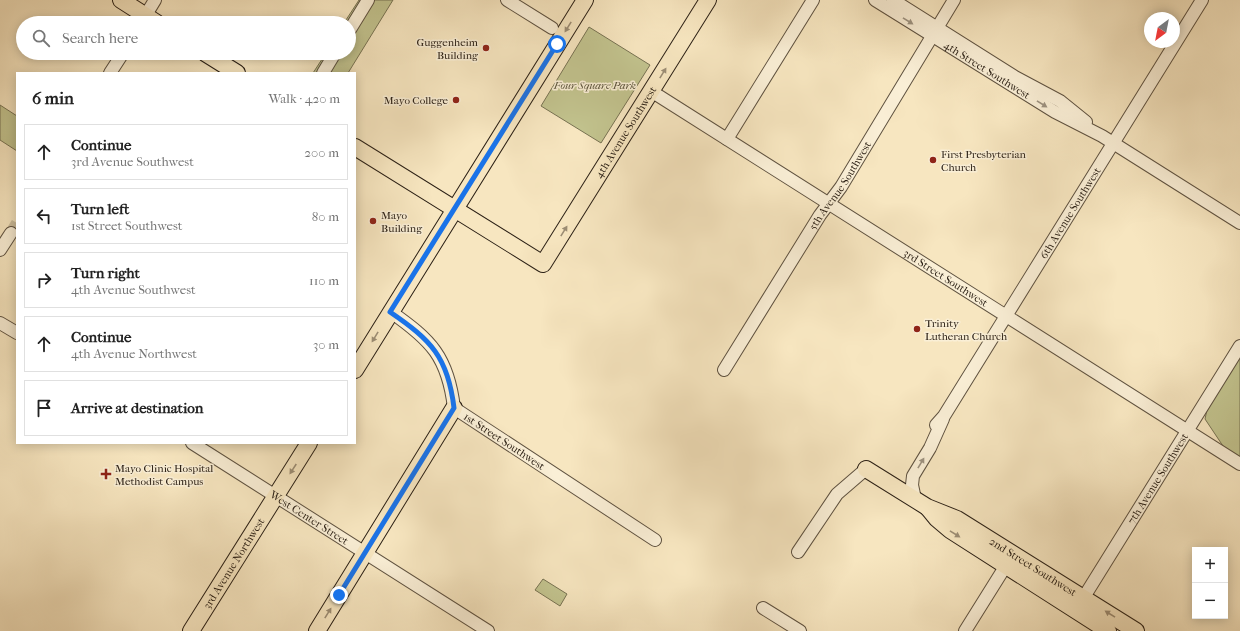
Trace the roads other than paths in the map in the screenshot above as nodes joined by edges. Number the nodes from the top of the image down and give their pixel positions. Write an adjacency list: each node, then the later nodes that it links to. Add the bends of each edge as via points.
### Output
1 (121, 0): 12 (main road)
2 (155, 0): 13 (street)
3 (368, 0): 14 (street)
4 (507, 0): 15 (street)
5 (585, 0): 28 (main road, one-way to 28)
6 (708, 0): 23 (main road, 4th Avenue Southwest, one-way to 6)
7 (813, 0): 24 (street)
8 (875, 0): 16 (street, 4th Street Southwest, one-way to 16)
9 (893, 0): 16 (street, 4th Street Southwest)
10 (954, 0): 16 (street, 5th Avenue Southwest)
11 (1202, 0): 25 (street, 6th Avenue Southwest)
12 (142, 16)
13 (150, 16)
14 (356, 20)
15 (552, 28)
16 (934, 32): 25 (street, 4th Street Southwest, via 1055,112); 27 (street, 5th Avenue Southwest)
17 (118, 60): 20 (street)
18 (216, 60): 21 (main road)
19 (331, 60): 22 (street)
20 (111, 72)
21 (235, 72)
22 (324, 72)
23 (652, 91): 24 (street, 3rd Street Southwest); 28 (main road, 4th Avenue Southwest, one-way to 23, via 543,264)
24 (727, 139): 27 (street, 3rd Street Southwest)
25 (1114, 143): 29 (street, 4th Street Southwest); 33 (street, 6th Avenue Southwest)
26 (356, 148): 28 (main road)
27 (829, 203): 33 (street, 3rd Street Southwest); 38 (street, 5th Avenue Southwest)
28 (455, 209): 32 (main road)
29 (1240, 223)
30 (11, 233): 31 (street)
31 (0, 250)
32 (390, 312): 37 (main road, one-way to 37); 39 (street, 1st Street Southwest, via 418,332 439,355 448,374)
33 (1008, 315): 40 (street, 3rd Street Southwest); 46 (street, 6th Avenue Southwest, one-way to 33, via 912,485 913,476 930,448 940,421)
34 (0, 323): 35 (street)
35 (16, 332)
36 (1240, 346): 40 (street, 7th Avenue Southwest)
37 (356, 368)
38 (724, 370)
39 (454, 408): 47 (street, 1st Street Southwest); 49 (main road)
40 (1188, 430): 43 (street, 3rd Street Southwest); 51 (street, 7th Avenue Southwest)
41 (194, 444): 45 (street, West Center Street)
42 (309, 444): 45 (main road, 3rd Avenue Northwest, one-way to 45)
43 (1240, 464)
44 (866, 469): 46 (main road, 2nd Street Southwest); 48 (street, via 837,494)
45 (276, 496): 49 (street, West Center Street); 53 (main road, 3rd Avenue Northwest)
46 (921, 503): 50 (main road, 2nd Street Southwest, via 950,530)
47 (655, 540)
48 (798, 552)
49 (365, 554): 54 (main road, one-way to 49); 55 (street, West Center Street)
50 (1009, 560): 51 (main road, 2nd Street Southwest); 57 (street)
51 (1080, 604): 58 (main road, 2nd Street Southwest); 59 (main road, 2nd Street Southwest, one-way to 51)
52 (763, 608): 56 (street)
53 (191, 631)
54 (317, 631)
55 (488, 631)
56 (800, 631)
57 (965, 631)
58 (1108, 631)
59 (1136, 631)

